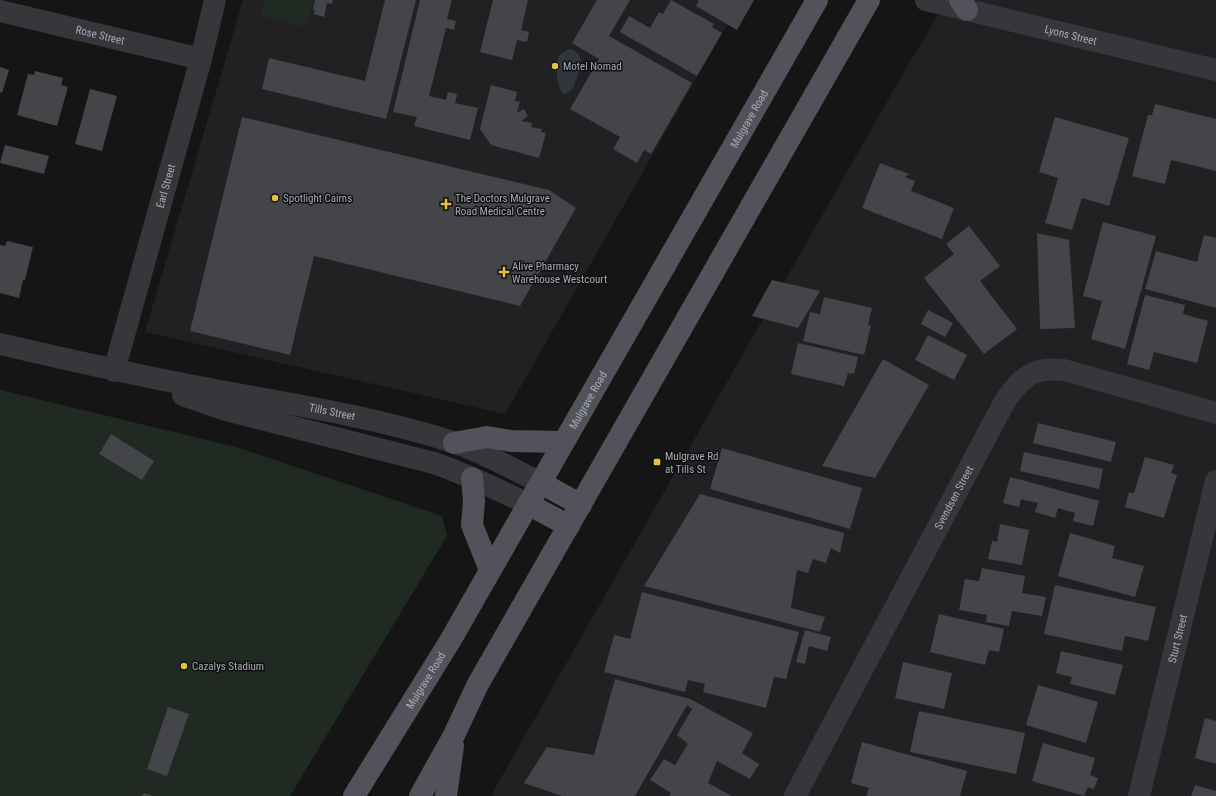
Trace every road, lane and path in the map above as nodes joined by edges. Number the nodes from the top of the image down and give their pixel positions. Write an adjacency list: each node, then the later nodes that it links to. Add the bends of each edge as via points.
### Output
1 (215, 0): 7 (street, Earl Street)
2 (817, 0): 12 (main road, Mulgrave Road)
3 (869, 0): 18 (main road)
4 (926, 0): 5 (street, Lyons Street)
5 (964, 5): 8 (street, Lyons Street)
6 (0, 11): 7 (street, Rose Street)
7 (201, 58): 10 (street, Earl Street)
8 (1216, 70)
9 (0, 344): 10 (street, Tills Street)
10 (114, 371): 13 (street, Tills Street, via 295,404 387,424); 14 (street, Tills Street, via 226,410 440,465)
11 (1216, 413): 25 (street, Svendsen Street, via 1064,370 1044,370 1029,376 1017,385 1002,408)
12 (563, 442): 13 (main road, via 511,441 487,437); 16 (main road, Mulgrave Road)
13 (454, 443): 16 (street, Tills Street, via 476,451)
14 (472, 478): 17 (street, Tills Street); 20 (main road, via 472,525)
15 (1216, 481): 26 (street, Sturt Street)
16 (540, 483): 17 (main road, Mulgrave Road); 18 (main road)
17 (528, 504): 19 (main road); 20 (main road, Mulgrave Road)
18 (581, 505): 19 (main road)
19 (569, 526): 21 (main road, via 478,684)
20 (490, 570): 22 (main road, Mulgrave Road, via 450,641)
21 (454, 735): 23 (main road); 24 (main road)
22 (354, 796)
23 (420, 796)
24 (446, 796)
25 (795, 796)
26 (1138, 796)

